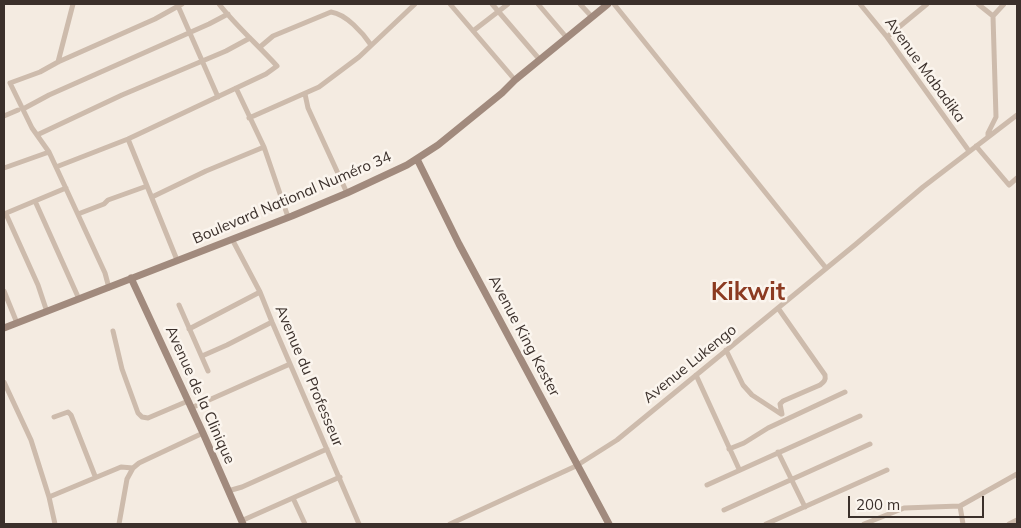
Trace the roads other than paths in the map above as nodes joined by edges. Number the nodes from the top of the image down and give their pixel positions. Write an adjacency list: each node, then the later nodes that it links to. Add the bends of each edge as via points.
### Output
1 (73, 4): 30 (street)
2 (218, 4): 18 (street)
3 (415, 4): 26 (street)
4 (459, 4): 16 (street)
5 (492, 4): 17 (street)
6 (508, 4): 17 (street)
7 (538, 4): 25 (street)
8 (580, 4): 20 (street)
9 (608, 4): 20 (main road, Boulevard National Numéro 34)
10 (614, 4): 60 (street)
11 (860, 4): 23 (street, Avenue Mabadika)
12 (927, 4): 23 (street)
13 (978, 4): 19 (street)
14 (1004, 4): 19 (street)
15 (180, 5): 22 (street); 30 (street)
16 (452, 6): 21 (street)
17 (498, 12): 21 (street); 28 (street)
18 (228, 14): 22 (street); 24 (street)
19 (993, 16): 40 (street, via 996,117)
20 (592, 17): 25 (main road, Boulevard National Numéro 34)
21 (474, 31): 31 (street)
22 (190, 32): 29 (street); 35 (street)
23 (887, 37): 44 (street, Avenue Mabadika)
24 (250, 38): 27 (street); 29 (street)
25 (567, 38): 28 (main road, Boulevard National Numéro 34)
26 (371, 45): 27 (street, via 360,30 331,12 273,36); 33 (street, via 348,66)
27 (260, 47): 32 (street, via 277,66)
28 (540, 60): 31 (main road, Boulevard National Numéro 34)
29 (203, 61): 34 (street); 39 (street)
30 (58, 62): 35 (street, via 10,83)
31 (516, 80): 46 (main road, Boulevard National Numéro 34)
32 (236, 88): 34 (street); 38 (street)
33 (306, 94): 38 (street); 52 (street, via 308,108)
34 (218, 97): 41 (street)
35 (21, 109): 37 (street); 39 (street)
36 (1017, 114): 40 (street, Avenue Lukengo)
37 (4, 116)
38 (249, 118): 43 (street)
39 (38, 135): 45 (street)
40 (988, 136): 42 (street, Avenue Lukengo)
41 (128, 139): 47 (street); 50 (street)
42 (976, 146): 44 (street, Avenue Lukengo); 49 (street, via 1009,185)
43 (264, 147): 53 (street); 57 (street)
44 (969, 151): 60 (street, Avenue Lukengo)
45 (49, 152): 47 (street); 48 (street)
46 (417, 159): 52 (main road, Boulevard National Numéro 34); 91 (main road, Avenue King Kester)
47 (56, 167): 51 (street)
48 (4, 168)
49 (1017, 178)
50 (147, 186): 53 (street); 56 (street)
51 (66, 188): 54 (street); 56 (street)
52 (347, 193): 57 (main road, Boulevard National Numéro 34)
53 (152, 197): 59 (street)
54 (35, 201): 55 (street); 65 (street)
55 (5, 214): 68 (street)
56 (78, 214): 62 (street)
57 (288, 217): 58 (main road, Boulevard National Numéro 34)
58 (232, 239): 59 (main road, Boulevard National Numéro 34); 64 (street, Avenue du Professeur)
59 (177, 260): 61 (main road, Boulevard National Numéro 34)
60 (826, 268): 67 (street, Avenue Lukengo)
61 (131, 278): 62 (main road, Boulevard National Numéro 34); 81 (main road, Avenue de la Clinique)
62 (109, 288): 65 (main road, Boulevard National Numéro 34)
63 (4, 291): 70 (street)
64 (260, 292): 69 (street, Avenue du Professeur); 72 (street)
65 (80, 299): 68 (main road, Boulevard National Numéro 34)
66 (179, 305): 72 (street)
67 (778, 308): 74 (street, Avenue Lukengo); 82 (street, via 826,379 820,385 783,401 780,404)
68 (47, 312): 70 (main road, Boulevard National Numéro 34)
69 (272, 322): 75 (street); 76 (street, Avenue du Professeur)
70 (18, 323): 71 (main road, Boulevard National Numéro 34)
71 (4, 328)
72 (189, 329): 75 (street)
73 (113, 331): 81 (street, via 122,369 142,417 148,418)
74 (726, 350): 78 (street, Avenue Lukengo); 82 (street, via 752,396)
75 (202, 356): 77 (street)
76 (290, 364): 81 (street); 88 (street, Avenue du Professeur)
77 (208, 371)
78 (696, 375): 89 (street); 91 (street, Avenue Lukengo, via 617,440)
79 (4, 382): 101 (street, via 32,440)
80 (845, 392): 85 (street)
81 (190, 404): 86 (main road, Avenue de la Clinique)
82 (782, 414): 85 (street)
83 (860, 416): 90 (street)
84 (54, 417): 96 (street, via 68,412)
85 (788, 419): 89 (street)
86 (203, 433): 92 (street); 100 (main road, Avenue de la Clinique)
87 (870, 444): 98 (street)
88 (327, 449): 97 (street, Avenue du Professeur); 100 (street)
89 (729, 449): 93 (street)
90 (778, 452): 93 (street); 98 (street)
91 (576, 466): 112 (street, Avenue Lukengo); 113 (main road, Avenue King Kester)
92 (133, 468): 96 (street, via 121,467); 109 (street, via 127,479)
93 (739, 470): 99 (street)
94 (888, 470): 104 (street)
95 (1017, 474): 103 (street)
96 (95, 476): 101 (street)
97 (340, 477): 102 (street); 111 (street, Avenue du Professeur)
98 (791, 479): 104 (street); 105 (street)
99 (707, 485)
100 (228, 491): 107 (main road, Avenue de la Clinique)
101 (49, 497): 108 (street)
102 (293, 498): 107 (street); 110 (street)
103 (960, 506): 115 (street, via 904,508); 116 (street)
104 (805, 507): 114 (street)
105 (724, 510)
106 (1017, 520): 117 (street)
107 (242, 523)
108 (55, 524)
109 (119, 524)
110 (305, 524)
111 (359, 524)
112 (450, 524)
113 (609, 524)
114 (766, 524)
115 (864, 524)
116 (963, 524)
117 (1009, 524)

